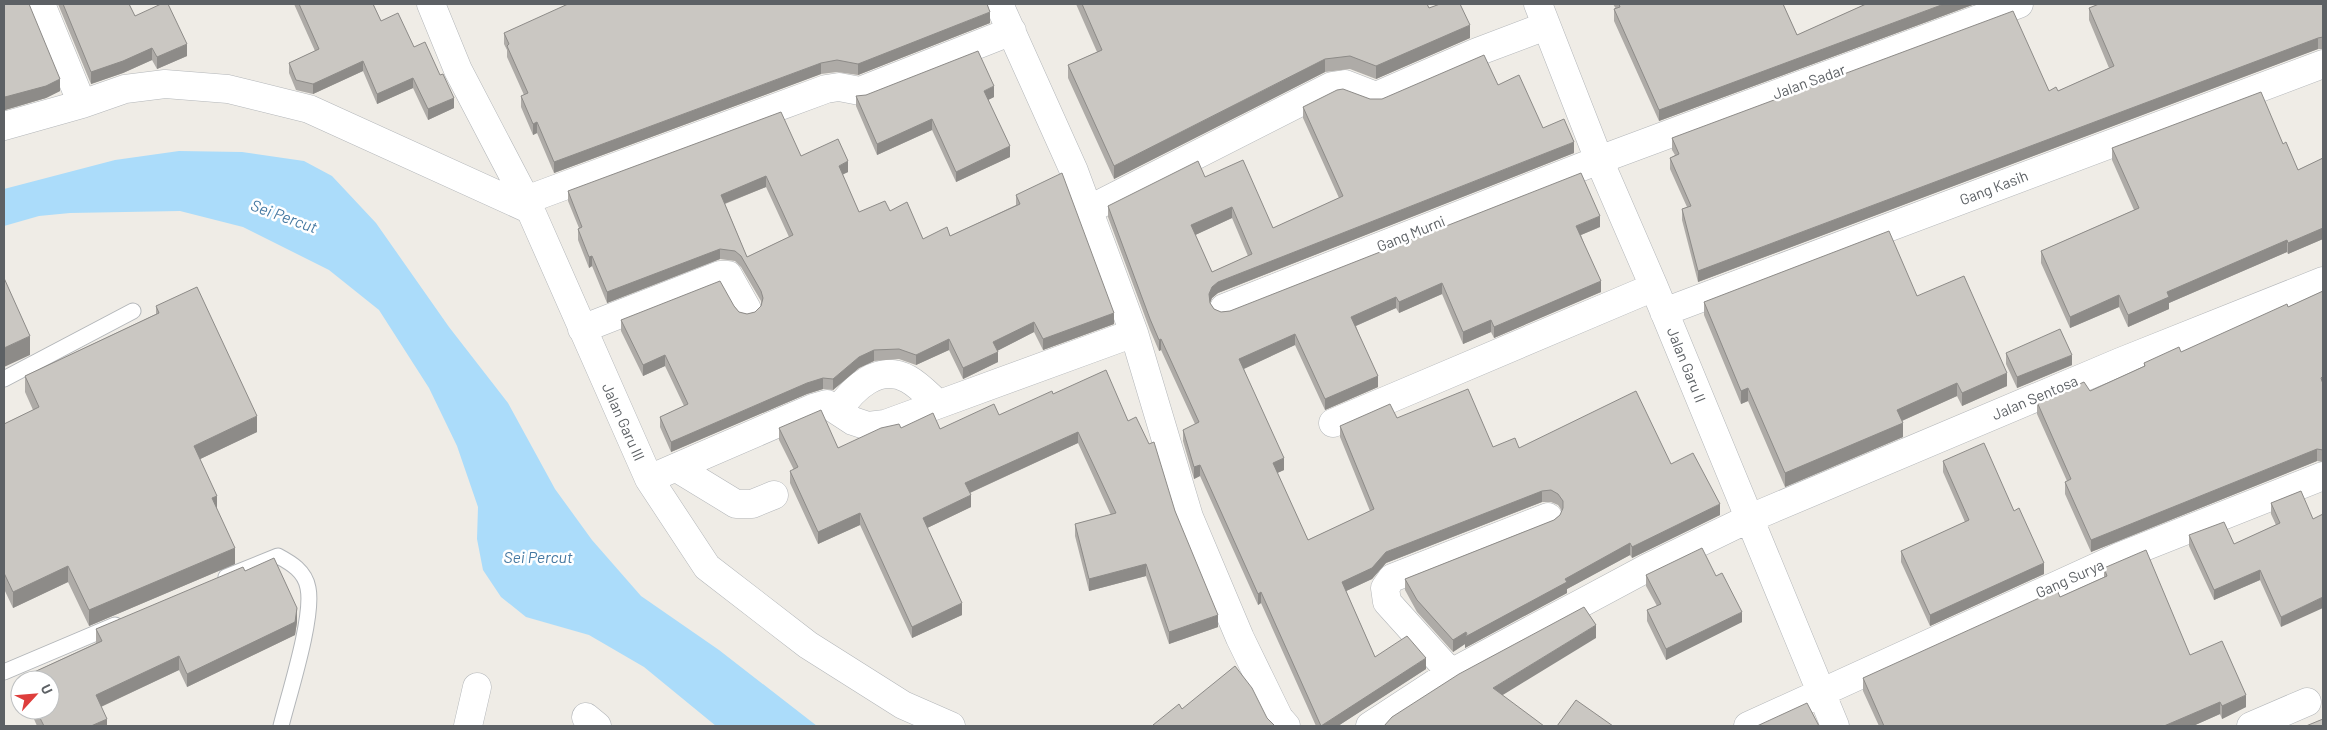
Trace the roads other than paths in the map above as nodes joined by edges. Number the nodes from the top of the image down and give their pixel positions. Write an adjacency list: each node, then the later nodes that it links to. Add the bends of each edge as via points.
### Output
1 (41, 4): 7 (street)
2 (431, 4): 10 (street, Jalan Garu III, via 458,70)
3 (2019, 4): 9 (street, Jalan Sadar)
4 (1008, 12): 10 (street, via 860,91 839,87 826,89); 11 (street)
5 (1542, 15): 9 (street, Jalan Garu II); 11 (street, via 1477,52 1376,96 1345,84 1332,86)
6 (2323, 64): 17 (street, Gang Kasih)
7 (82, 104): 8 (street); 10 (street, via 125,89 165,84 228,89 309,109)
8 (4, 126)
9 (1599, 160): 13 (street, Jalan Garu II); 14 (street, Gang Murni)
10 (527, 205): 18 (street, Jalan Garu III)
11 (1088, 210): 19 (street)
12 (2323, 281): 29 (street, Jalan Sentosa, via 2120,362)
13 (1654, 286): 17 (street, Jalan Garu II); 23 (street)
14 (1224, 308)
15 (746, 309): 18 (street, via 733,281 728,275 720,275)
16 (133, 311): 20 (lane)
17 (1664, 312): 29 (street, Jalan Garu II)
18 (582, 329): 26 (street, Jalan Garu III)
19 (1134, 333): 21 (street); 40 (street, via 1189,517 1240,638)
20 (4, 379)
21 (938, 404): 22 (street, via 885,424 868,426); 22 (street, via 908,379 889,373 864,381 849,393)
22 (838, 411): 24 (street, via 827,404 813,408)
23 (1333, 423)
24 (677, 468): 26 (street); 27 (street, via 736,504 752,504)
25 (2323, 476): 35 (street, Gang Surya, via 2121,556)
26 (649, 479): 39 (street, Jalan Garu III, via 707,568 808,645 903,705)
27 (774, 495)
28 (1548, 517): 33 (street, via 1392,578 1384,588 1387,602)
29 (1748, 519): 33 (street, Jalan Sentosa, via 1647,568); 35 (street, Jalan Garu II)
30 (213, 582): 37 (lane, via 278,556 296,565 308,587 307,618)
31 (131, 618): 32 (lane)
32 (4, 672)
33 (1451, 673): 41 (street, Jalan Sentosa)
34 (478, 687): 38 (street)
35 (1820, 692): 42 (street, Gang Surya); 43 (street, Jalan Garu II)
36 (2307, 702): 44 (street)
37 (281, 726)
38 (468, 726)
39 (951, 726)
40 (1286, 726)
41 (1370, 726)
42 (1748, 726)
43 (1835, 726)
44 (2251, 726)

